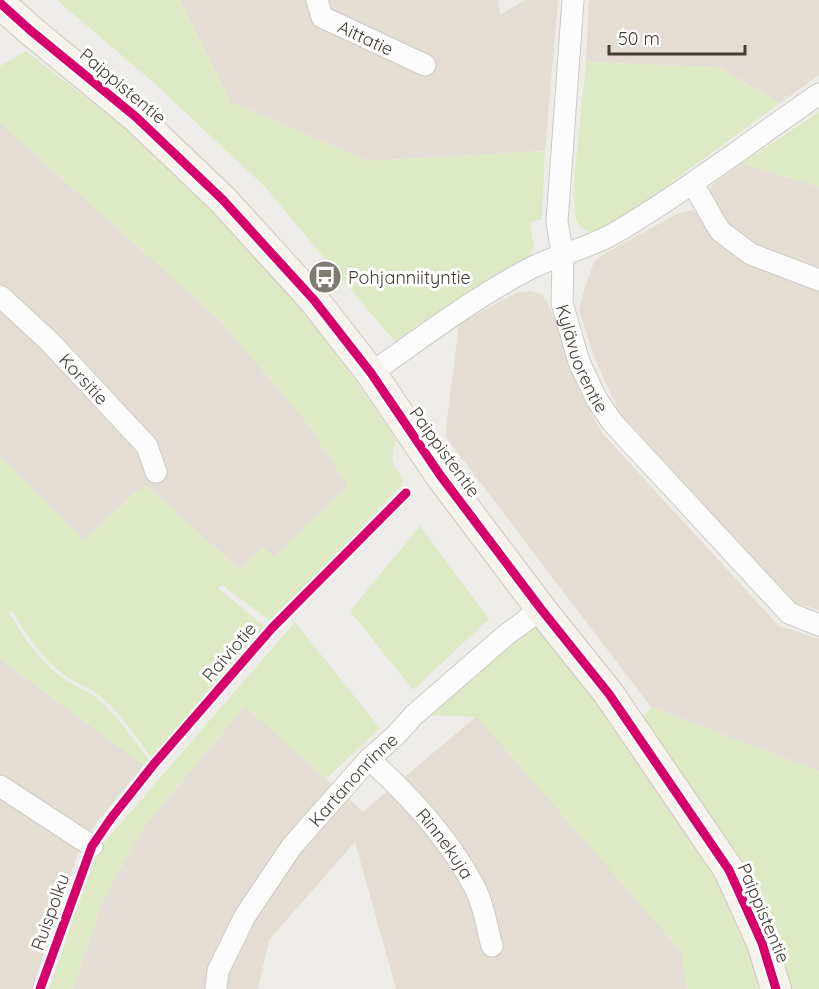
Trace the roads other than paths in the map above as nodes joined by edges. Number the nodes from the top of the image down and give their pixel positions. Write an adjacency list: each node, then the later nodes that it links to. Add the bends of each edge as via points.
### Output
1 (317, 0): 4 (street, Aittatie, via 322,17)
2 (573, 0): 7 (street, Kylävuorentie, via 557,222)
3 (1, 8): 10 (street, Paippistentie, via 136,117 223,200 314,300)
4 (425, 65)
5 (819, 94): 6 (street)
6 (693, 184): 7 (street, via 598,243); 8 (street, via 720,231 751,254)
7 (563, 257): 10 (street, via 532,267 458,312); 13 (street, Kylävuorentie, via 562,303 579,362 612,422 789,613)
8 (819, 280)
9 (0, 296): 11 (street, Korsitie, via 49,341 147,446)
10 (371, 373): 12 (street, Paippistentie, via 433,466)
11 (156, 472)
12 (541, 609): 14 (street, Kartanonrinne, via 460,673); 19 (street, Paippistentie, via 609,694 729,870 762,943)
13 (819, 625)
14 (369, 759): 17 (street, Rinnekuja, via 435,826 476,889); 18 (street, Kartanonrinne, via 280,863 245,916 218,971)
15 (0, 786): 16 (street)
16 (92, 846)
17 (492, 946)
18 (216, 989)
19 (776, 989)

